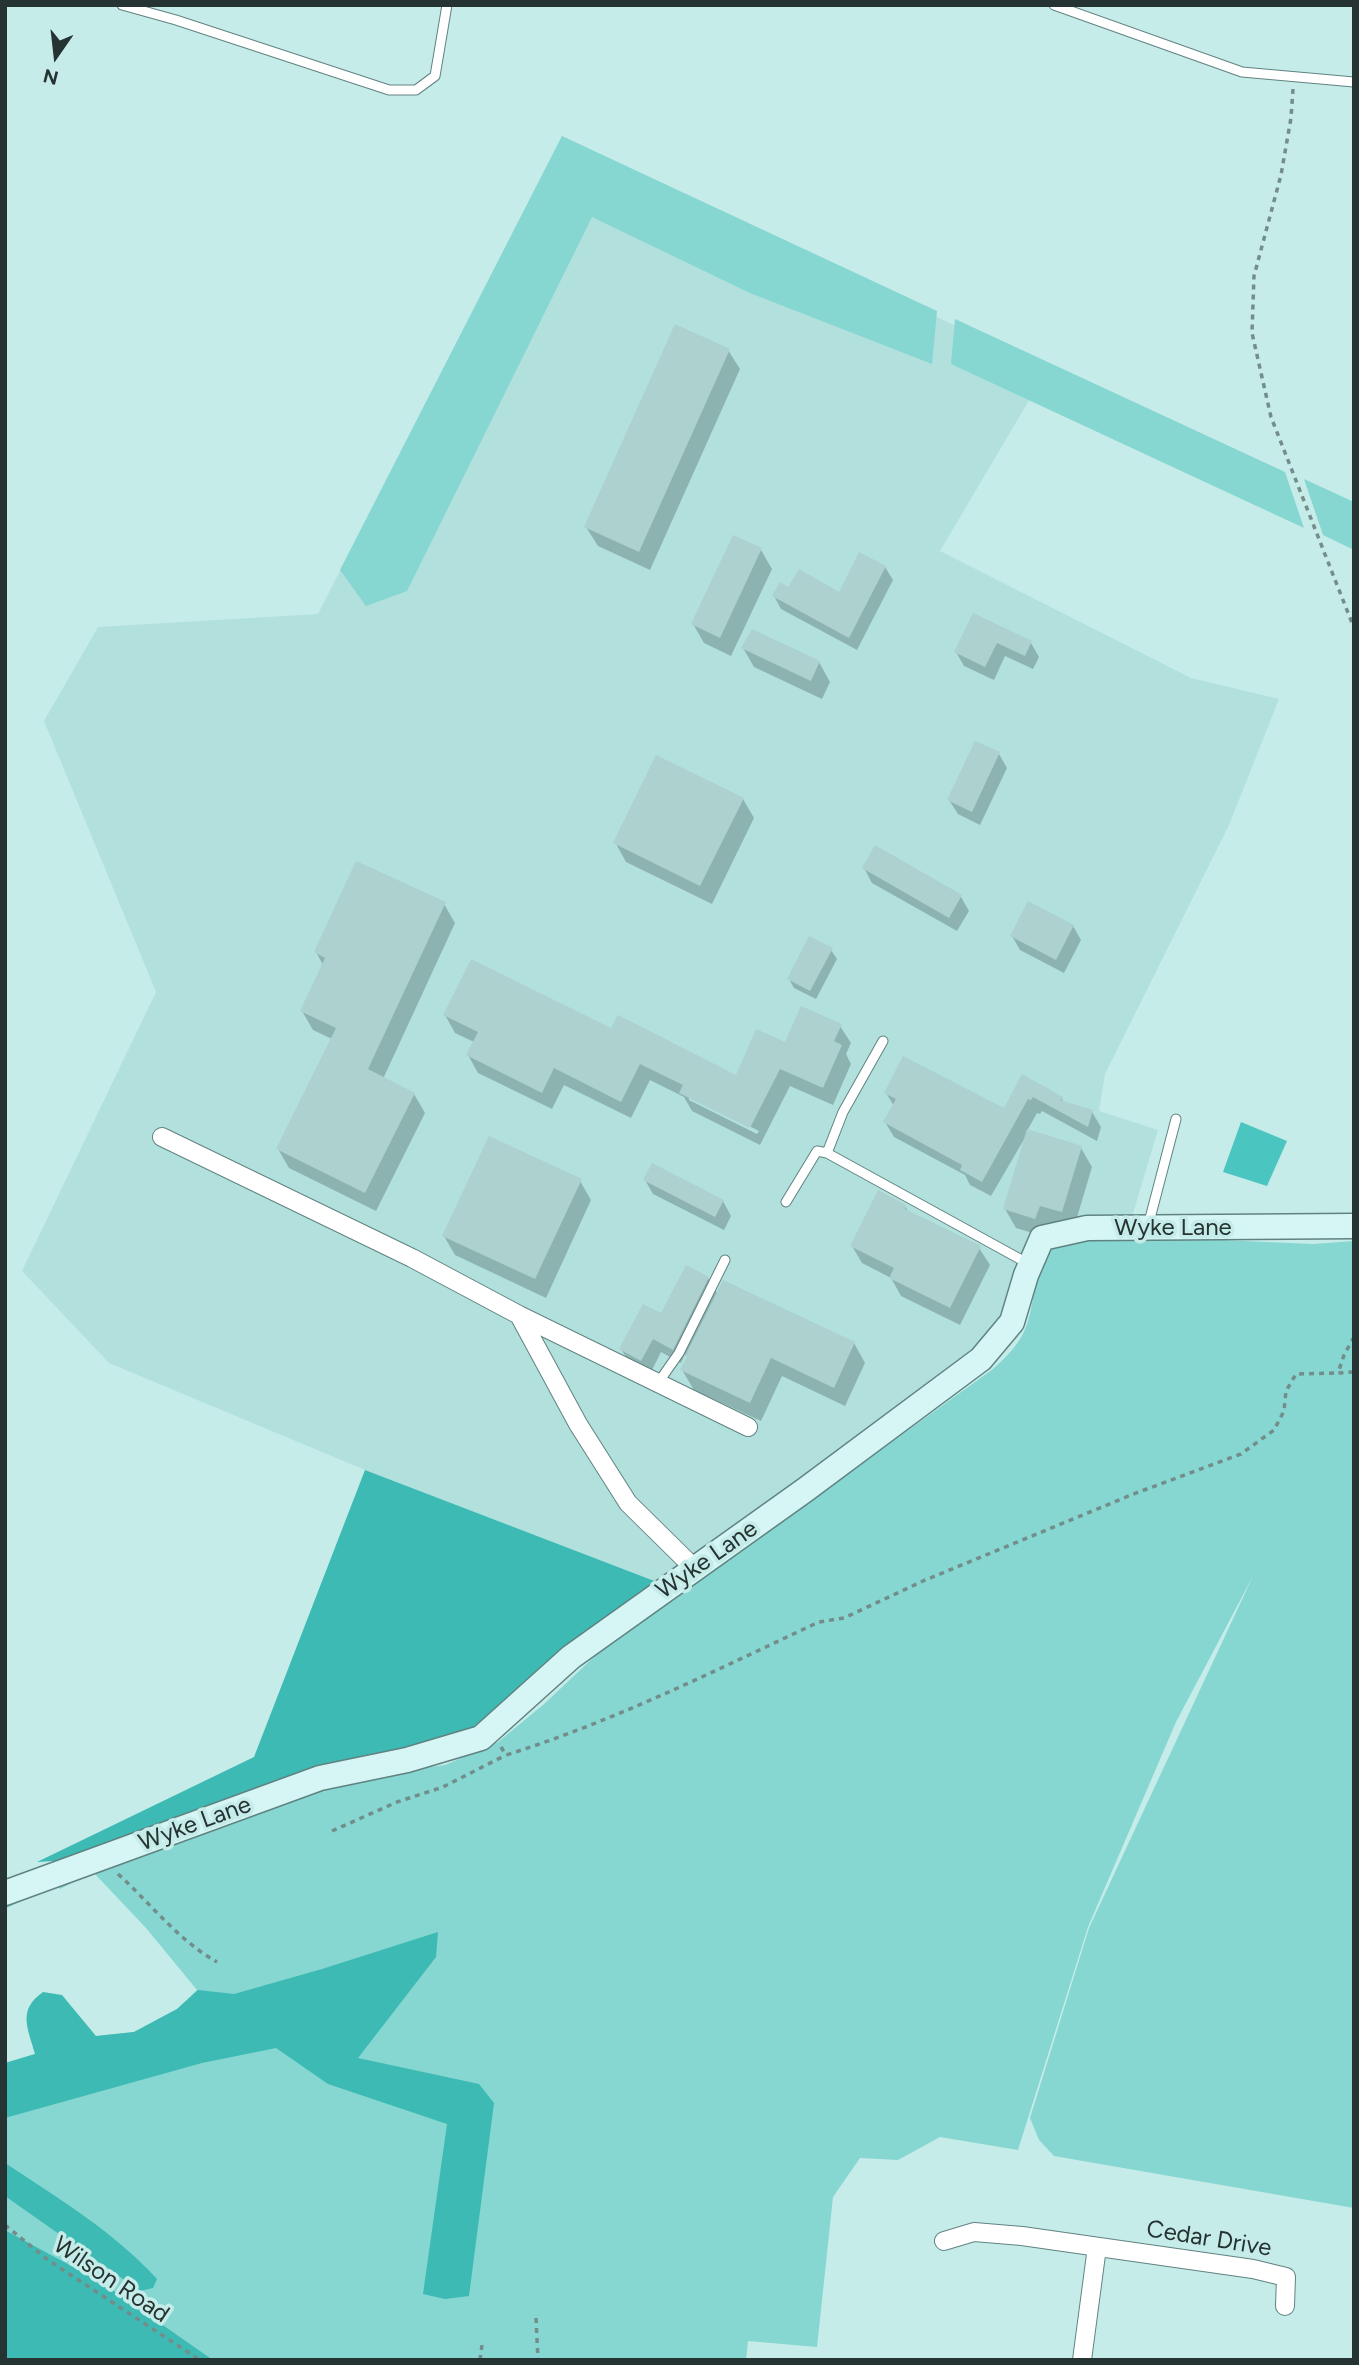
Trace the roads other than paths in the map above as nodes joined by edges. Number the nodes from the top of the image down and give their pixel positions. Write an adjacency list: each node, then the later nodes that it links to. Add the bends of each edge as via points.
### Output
1 (122, 5): 2 (lane, via 388,90 416,90 435,76)
2 (447, 5)
3 (1054, 5): 4 (lane, via 1242,72)
4 (1354, 82)
5 (883, 1041): 8 (lane, via 843,1112)
6 (1176, 1119): 11 (lane)
7 (162, 1137): 14 (street)
8 (827, 1153): 9 (lane, via 817,1151); 13 (lane)
9 (786, 1202)
10 (1354, 1226): 11 (street, Wyke Lane)
11 (1147, 1228): 13 (street, Wyke Lane, via 1087,1228 1042,1238)
12 (725, 1260): 15 (lane, via 679,1353)
13 (1030, 1265): 17 (street, Wyke Lane, via 1012,1322 981,1359)
14 (519, 1315): 15 (street); 17 (street, via 578,1424 628,1503)
15 (658, 1383): 16 (street)
16 (748, 1427)
17 (695, 1569): 18 (street, Wyke Lane, via 571,1657 481,1738 407,1760 320,1778)
18 (5, 1893)
19 (944, 2241): 20 (street, Cedar Drive, via 974,2232)
20 (1097, 2246): 21 (street, Cedar Drive, via 1286,2277); 22 (street)
21 (1285, 2306)
22 (1082, 2360)

